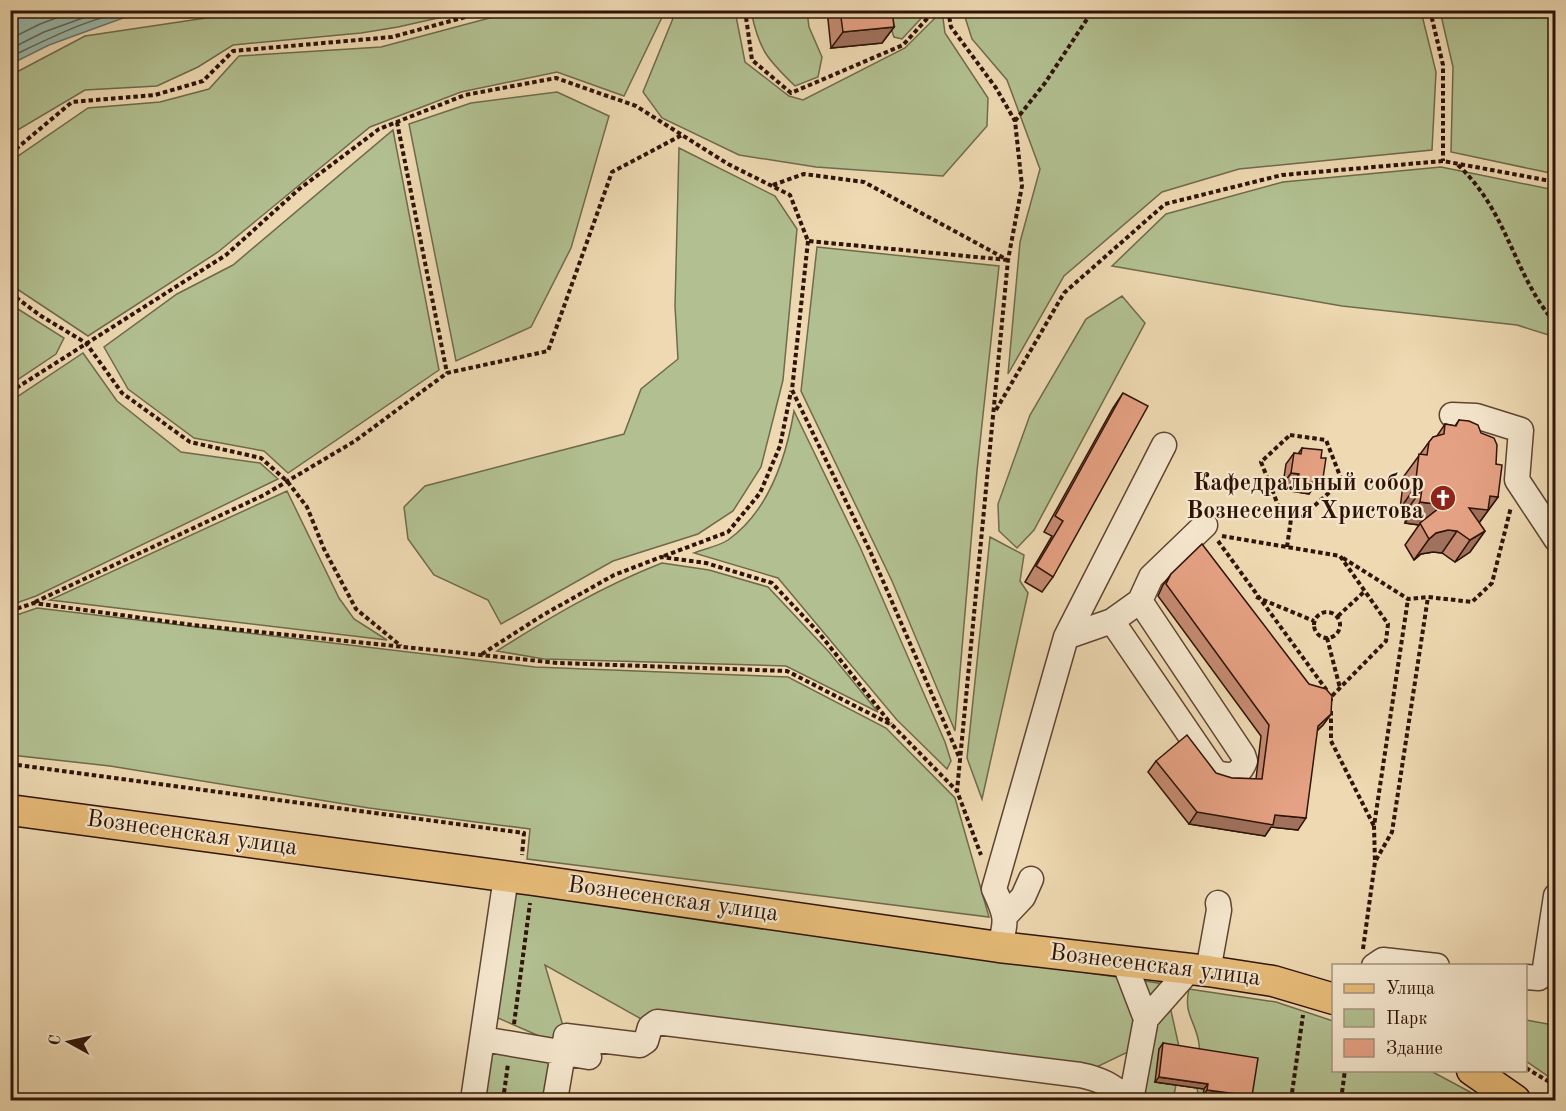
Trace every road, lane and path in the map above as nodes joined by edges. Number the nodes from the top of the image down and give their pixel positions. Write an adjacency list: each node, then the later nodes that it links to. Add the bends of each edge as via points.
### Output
1 (491, 10): 10 (path, via 392,37 233,51 203,81 155,95 72,102)
2 (745, 10): 3 (path, via 752,60 791,93 903,45)
3 (935, 10)
4 (948, 10): 7 (path, via 951,27)
5 (1093, 10): 7 (path)
6 (1430, 10): 11 (path, via 1443,65)
7 (1015, 121): 16 (path, via 1022,186)
8 (397, 122): 9 (path, via 465,95 556,78 636,106); 19 (path, via 379,129 298,189 226,255); 20 (path)
9 (682, 135): 14 (path); 20 (path, via 612,172 548,351)
10 (10, 154)
11 (1443, 161): 12 (path); 23 (path, via 1282,175 1165,204 1064,293)
12 (1456, 164): 13 (path); 18 (path, via 1476,182 1493,206 1541,308)
13 (1556, 182)
14 (771, 186): 15 (path, via 790,195); 16 (path, via 804,174 864,182)
15 (808, 242): 16 (path); 21 (path)
16 (1008, 260): 23 (path)
17 (10, 293): 19 (path)
18 (1556, 324)
19 (86, 343): 22 (path); 27 (path, via 122,393 190,442 261,458)
20 (447, 373): 27 (path, via 355,441)
21 (792, 390): 33 (path, via 780,446 760,493 728,532); 51 (path, via 870,551)
22 (10, 392)
23 (994, 413): 51 (path)
24 (1452, 415): 26 (lane, via 1476,416 1519,428 1522,436)
25 (1164, 445): 44 (lane)
26 (1517, 480): 30 (lane); 36 (path, via 1492,583 1472,602)
27 (287, 481): 39 (path); 46 (path, via 307,507 356,609)
28 (1292, 512): 28 (path, via 1305,514 1342,481 1326,440 1290,435 1261,462 1280,510); 31 (path)
29 (1205, 525): 38 (lane, via 1152,577)
30 (1556, 539)
31 (1287, 547): 32 (path); 35 (path, via 1213,535)
32 (1340, 556): 34 (path); 37 (path)
33 (661, 557): 47 (path, via 614,575); 50 (path, via 706,563 772,583 819,633)
34 (1365, 591): 41 (path); 48 (path, via 1388,624 1386,640)
35 (1256, 596): 43 (path); 49 (path)
36 (1428, 597): 37 (path); 56 (path, via 1392,831)
37 (1407, 599): 55 (path)
38 (1140, 601): 42 (lane); 42 (lane, via 1243,755 1245,761 1236,774 1215,772)
39 (34, 603): 40 (path); 46 (path)
40 (10, 611)
41 (1338, 616): 43 (path, via 1324,611); 45 (path, via 1339,630)
42 (1112, 621): 44 (lane)
43 (1314, 621): 45 (path, via 1314,629)
44 (1066, 637): 59 (lane)
45 (1328, 638): 48 (path)
46 (402, 647): 47 (path)
47 (482, 655): 50 (path, via 558,663 787,671)
48 (1340, 688): 49 (path)
49 (1331, 697): 55 (path, via 1331,741)
50 (892, 725): 53 (path)
51 (960, 760): 53 (path)
52 (10, 764): 57 (path, via 524,833 521,862 535,864)
53 (957, 791): 59 (path)
54 (10, 810): 57 (main road, Вознесенская улица)
55 (1374, 826): 56 (path)
56 (1375, 862): 64 (path)
57 (520, 878): 63 (main road, Вознесенская улица); 72 (lane); 73 (path)
58 (1031, 879): 62 (lane, via 1023,897)
59 (994, 889): 62 (lane)
60 (1556, 896): 68 (lane, via 1544,974 1539,978)
61 (1218, 903): 67 (lane)
62 (1006, 915): 63 (lane)
63 (999, 947): 65 (main road, Вознесенская улица)
64 (1368, 960): 66 (lane)
65 (1124, 962): 67 (main road, Вознесенская улица); 71 (lane)
66 (1419, 964)
67 (1199, 970): 69 (main road, Вознесенская улица, via 1273,981); 71 (lane)
68 (1527, 977)
69 (1332, 998)
70 (1303, 1015): 85 (path)
71 (1146, 1019): 84 (lane)
72 (483, 1039): 73 (lane); 81 (lane)
73 (511, 1043): 74 (lane); 82 (path)
74 (562, 1053): 75 (lane); 83 (lane); 84 (lane, via 564,1038 569,1035 640,1045 657,1022 1080,1075 1099,1079)
75 (589, 1057)
76 (1527, 1069): 79 (path)
77 (1345, 1072): 86 (path)
78 (1474, 1072): 80 (main road)
79 (1556, 1086)
80 (1516, 1100)
81 (473, 1101)
82 (503, 1101)
83 (555, 1101)
84 (1130, 1101)
85 (1291, 1101)
86 (1341, 1101)

